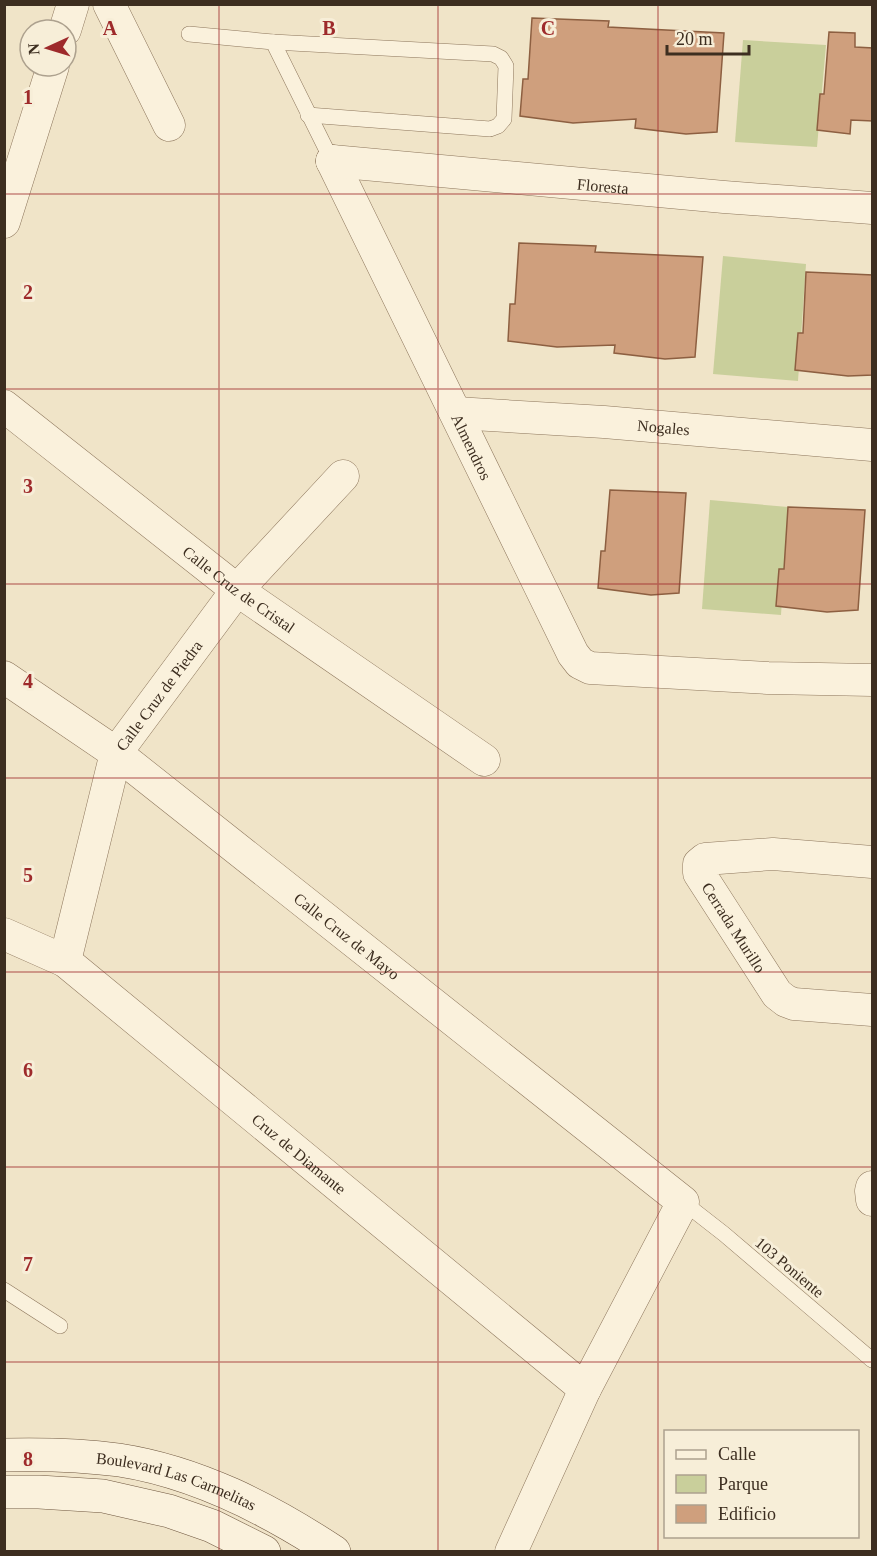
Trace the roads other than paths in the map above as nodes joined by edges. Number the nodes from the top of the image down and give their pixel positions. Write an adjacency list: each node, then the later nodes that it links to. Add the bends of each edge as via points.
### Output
1 (109, 4): 6 (street)
2 (189, 34): 3 (lane)
3 (273, 42): 5 (lane, Almendros); 5 (lane, via 493,54 506,66 504,119 490,129)
4 (49, 78): 9 (street)
5 (308, 115): 7 (lane, Almendros)
6 (169, 125)
7 (332, 161): 8 (street, Floresta); 11 (street, Almendros)
8 (873, 208)
9 (4, 222)
10 (4, 406): 14 (street, Calle Cruz de Cristal)
11 (456, 413): 12 (street, Nogales); 16 (street, Almendros, via 580,663 590,668)
12 (873, 445)
13 (343, 476): 14 (street, Calle Cruz de Piedra)
14 (237, 590): 17 (street, Calle Cruz de Piedra); 18 (street, Calle Cruz de Cristal)
15 (4, 677): 17 (street, Calle Cruz de Mayo)
16 (873, 680)
17 (116, 753): 21 (street, Calle Cruz de Piedra); 23 (street, Calle Cruz de Mayo)
18 (483, 760)
19 (873, 862): 22 (street, Cerrada Murillo, via 773,854 705,859 699,864 699,873 777,994 794,1004)
20 (4, 934): 21 (street, Cruz de Diamante)
21 (65, 961): 27 (street, Cruz de Diamante)
22 (873, 1010)
23 (683, 1202): 26 (lane, 103 Poniente); 27 (street)
24 (4, 1290): 25 (lane)
25 (60, 1326)
26 (873, 1360)
27 (585, 1389): 32 (street)
28 (4, 1455): 31 (main road, Boulevard Las Carmelitas, via 59,1454 121,1461 172,1473 234,1495)
29 (4, 1492): 30 (main road, Boulevard Las Carmelitas, via 104,1496 169,1511)
30 (264, 1551)
31 (334, 1551)
32 (511, 1551)

